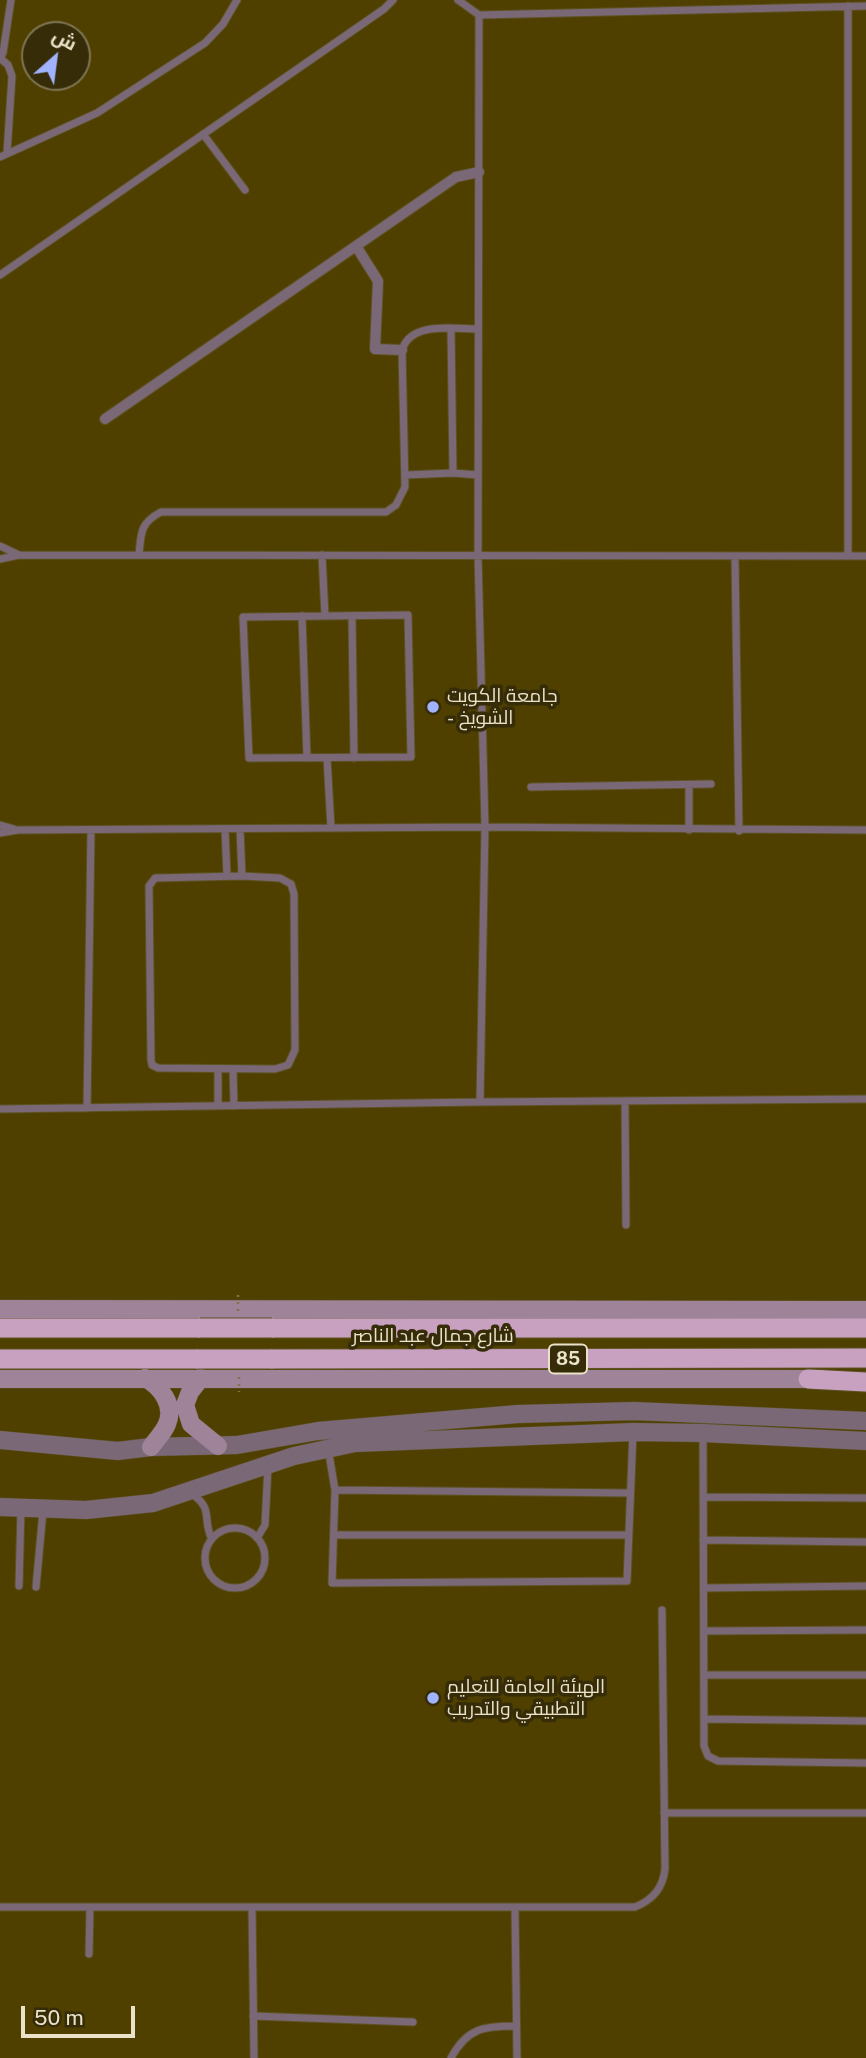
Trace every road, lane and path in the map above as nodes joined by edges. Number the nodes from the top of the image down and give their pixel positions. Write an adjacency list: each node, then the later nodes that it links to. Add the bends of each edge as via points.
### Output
1 (10, 0): 8 (lane)
2 (237, 0): 10 (lane, via 205,43 97,113)
3 (393, 0): 9 (lane)
4 (458, 0): 7 (lane)
5 (848, 6): 6 (lane); 7 (lane); 28 (lane)
6 (866, 6)
7 (479, 15): 11 (lane)
8 (0, 58): 10 (lane, via 12,76)
9 (203, 134): 12 (lane); 14 (lane)
10 (4, 155)
11 (479, 172): 13 (street, via 456,177); 15 (lane)
12 (245, 190)
13 (356, 246): 17 (street, via 378,281 374,349); 18 (street)
14 (0, 275)
15 (478, 329): 16 (lane); 21 (lane)
16 (451, 330): 17 (lane, via 419,330 405,341); 19 (lane)
17 (402, 350): 20 (lane)
18 (105, 419)
19 (453, 473): 20 (lane); 21 (lane)
20 (405, 475): 24 (lane, via 401,498 386,512 161,512 142,528)
21 (478, 475): 26 (lane)
22 (0, 546): 23 (lane)
23 (19, 555): 24 (lane); 30 (lane)
24 (139, 555): 25 (lane)
25 (322, 555): 26 (lane); 32 (lane)
26 (478, 556): 27 (lane); 41 (lane)
27 (735, 556): 28 (lane); 49 (lane)
28 (848, 556): 29 (lane)
29 (866, 556)
30 (0, 559)
31 (302, 616): 32 (lane); 34 (lane); 34 (lane, via 243,617 249,758)
32 (325, 616): 33 (lane)
33 (352, 616): 36 (lane); 36 (lane, via 408,615 411,757)
34 (307, 758): 35 (lane)
35 (327, 758): 36 (lane); 42 (lane)
36 (354, 758)
37 (711, 784): 38 (lane)
38 (688, 785): 39 (lane); 47 (lane)
39 (531, 787)
40 (0, 825): 45 (lane)
41 (485, 827): 42 (lane); 47 (lane); 57 (lane)
42 (331, 828): 44 (lane)
43 (225, 829): 44 (lane); 46 (lane); 51 (lane)
44 (240, 829): 52 (lane)
45 (18, 830): 46 (lane); 50 (lane)
46 (91, 830): 60 (lane)
47 (689, 830): 49 (lane)
48 (866, 830): 49 (lane)
49 (739, 831)
50 (0, 834)
51 (227, 876): 52 (lane); 53 (lane, via 155,878 149,886 152,1065)
52 (242, 876): 54 (lane, via 280,878 291,884 295,1050 288,1065 275,1069)
53 (218, 1069): 54 (lane); 58 (lane)
54 (233, 1069): 59 (lane)
55 (866, 1100): 56 (lane)
56 (625, 1101): 57 (lane); 62 (lane)
57 (480, 1102): 59 (lane)
58 (218, 1106): 59 (lane); 60 (lane)
59 (234, 1106)
60 (87, 1108): 61 (lane)
61 (0, 1109)
62 (626, 1225)
63 (0, 1309): 64 (main road)
64 (866, 1310)
65 (0, 1328): 66 (highway, شارع جمال عبد الناصر / 85, bridge)
66 (866, 1328)
67 (866, 1358): 68 (highway, شارع جمال عبد الناصر / 85, bridge)
68 (0, 1359)
69 (0, 1378): 70 (main road)
70 (145, 1378): 71 (main road); 80 (main road, via 161,1390 169,1409 166,1426)
71 (201, 1378): 72 (main road); 79 (main road, via 185,1405 191,1424)
72 (808, 1379): 73 (highway)
73 (866, 1380)
74 (866, 1421): 79 (street, via 634,1411 519,1414 318,1431)
75 (633, 1432): 76 (street); 81 (street, via 460,1437); 85 (lane)
76 (703, 1433): 78 (street); 86 (lane)
77 (0, 1440): 80 (street, via 118,1451)
78 (866, 1441)
79 (218, 1446): 80 (street)
80 (151, 1447)
81 (328, 1448): 82 (street); 83 (lane)
82 (268, 1465): 84 (street); 93 (lane, via 265,1525)
83 (335, 1490): 85 (lane); 91 (lane)
84 (189, 1492): 90 (street, via 153,1503); 94 (lane, via 204,1505)
85 (630, 1493): 92 (lane)
86 (703, 1497): 87 (lane); 95 (lane)
87 (866, 1498)
88 (0, 1507): 89 (street)
89 (21, 1507): 90 (street); 97 (lane)
90 (43, 1509): 99 (lane)
91 (334, 1535): 92 (lane); 92 (lane, via 332,1583 627,1581)
92 (629, 1535)
93 (257, 1538): 94 (lane, via 234,1528); 94 (lane, via 265,1554 263,1570 252,1583 236,1588 219,1584 208,1571 205,1555)
94 (212, 1539)
95 (703, 1540): 96 (lane); 100 (lane)
96 (866, 1542)
97 (19, 1586)
98 (866, 1586): 100 (lane)
99 (36, 1587)
100 (704, 1588): 103 (lane)
101 (663, 1610): 109 (lane)
102 (866, 1630): 103 (lane)
103 (704, 1631): 104 (lane)
104 (704, 1675): 105 (lane); 106 (lane)
105 (866, 1675)
106 (704, 1719): 107 (lane); 108 (lane, via 704,1746 708,1756 718,1761)
107 (866, 1721)
108 (866, 1763)
109 (664, 1813): 110 (lane); 114 (lane, via 664,1877 657,1893 643,1904)
110 (866, 1813)
111 (0, 1907): 112 (lane)
112 (90, 1907): 113 (lane); 115 (lane)
113 (252, 1907): 114 (lane); 116 (lane)
114 (515, 1908): 118 (lane)
115 (89, 1954)
116 (253, 2015): 117 (lane); 119 (lane)
117 (413, 2022)
118 (516, 2026): 120 (lane, via 476,2030 460,2041); 121 (lane)
119 (254, 2058)
120 (451, 2058)
121 (517, 2058)

